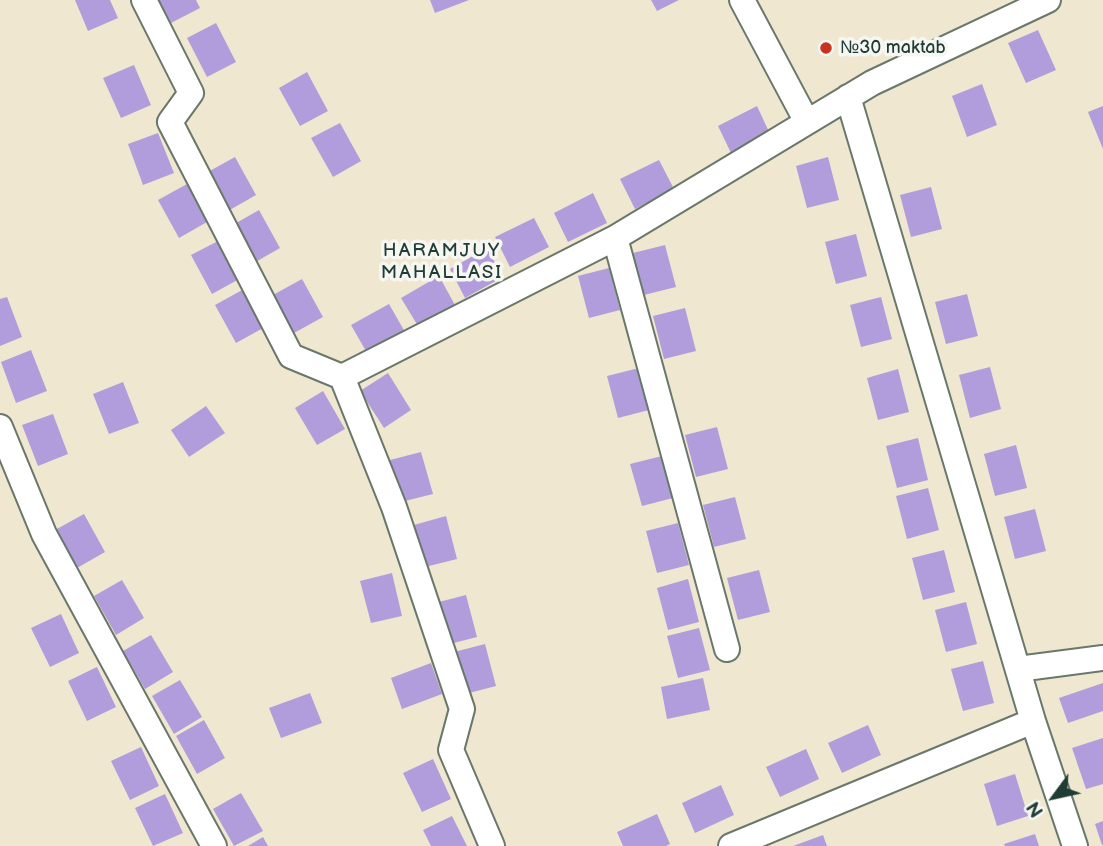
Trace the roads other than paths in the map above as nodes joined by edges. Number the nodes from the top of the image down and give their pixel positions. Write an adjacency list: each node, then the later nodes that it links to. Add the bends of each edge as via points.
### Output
1 (144, 0): 7 (street, via 191,93 170,122 291,356)
2 (742, 0): 5 (street)
3 (1048, 0): 4 (street)
4 (848, 97): 5 (street); 11 (street)
5 (807, 122): 6 (street)
6 (615, 238): 7 (street); 9 (street)
7 (342, 377): 15 (street, via 394,507 462,709 451,750)
8 (0, 427): 14 (street, via 44,534)
9 (727, 649)
10 (1103, 659): 11 (street)
11 (1018, 669): 12 (street)
12 (1033, 721): 13 (street); 17 (street)
13 (772, 838): 16 (street)
14 (214, 846)
15 (492, 846)
16 (731, 846)
17 (1074, 846)

